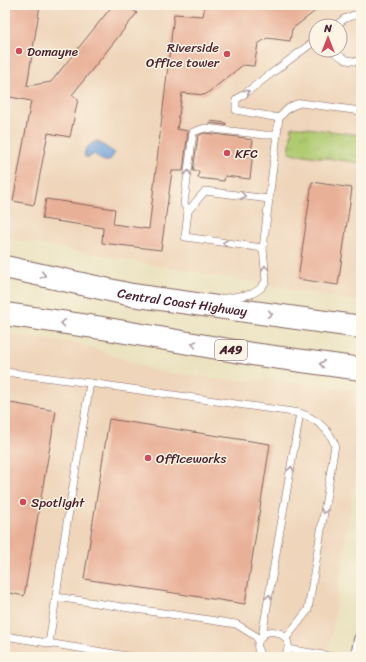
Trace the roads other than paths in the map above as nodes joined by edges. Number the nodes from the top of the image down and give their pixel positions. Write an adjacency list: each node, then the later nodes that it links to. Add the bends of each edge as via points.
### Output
1 (361, 16): 2 (lane)
2 (346, 18)
3 (308, 46): 7 (lane, one-way to 3, via 236,110 236,100)
4 (343, 58): 5 (lane)
5 (361, 62)
6 (361, 111): 7 (lane, via 301,103 288,108)
7 (279, 118): 8 (lane)
8 (277, 135): 9 (lane); 10 (lane, one-way to 8, via 184,204 193,132 204,128)
9 (269, 199): 10 (lane, one-way to 9, via 205,191); 11 (lane)
10 (188, 211): 11 (lane, one-way to 10, via 185,237)
11 (263, 248): 13 (lane, one-way to 11, via 252,294 261,288 266,281)
12 (5, 267): 13 (highway, Central Coast Highway, one-way to 13, via 132,295)
13 (190, 303): 15 (highway, Central Coast Highway, one-way to 15)
14 (5, 314): 16 (highway, A49, one-way to 14)
15 (361, 327)
16 (361, 370)
17 (5, 372): 18 (lane)
18 (90, 383): 19 (lane); 20 (lane)
19 (300, 414): 22 (lane, one-way to 19); 23 (lane, one-way to 23, via 311,417 328,431 335,445 308,610)
20 (56, 596): 22 (lane, via 236,624); 25 (lane)
21 (5, 636): 25 (lane)
22 (261, 638): 23 (lane, via 272,631); 28 (lane, via 258,650)
23 (286, 638): 26 (lane)
24 (361, 640): 31 (street)
25 (49, 644): 27 (lane)
26 (288, 649): 29 (lane); 30 (lane)
27 (133, 657)
28 (262, 657)
29 (284, 657)
30 (335, 657)
31 (358, 657)

